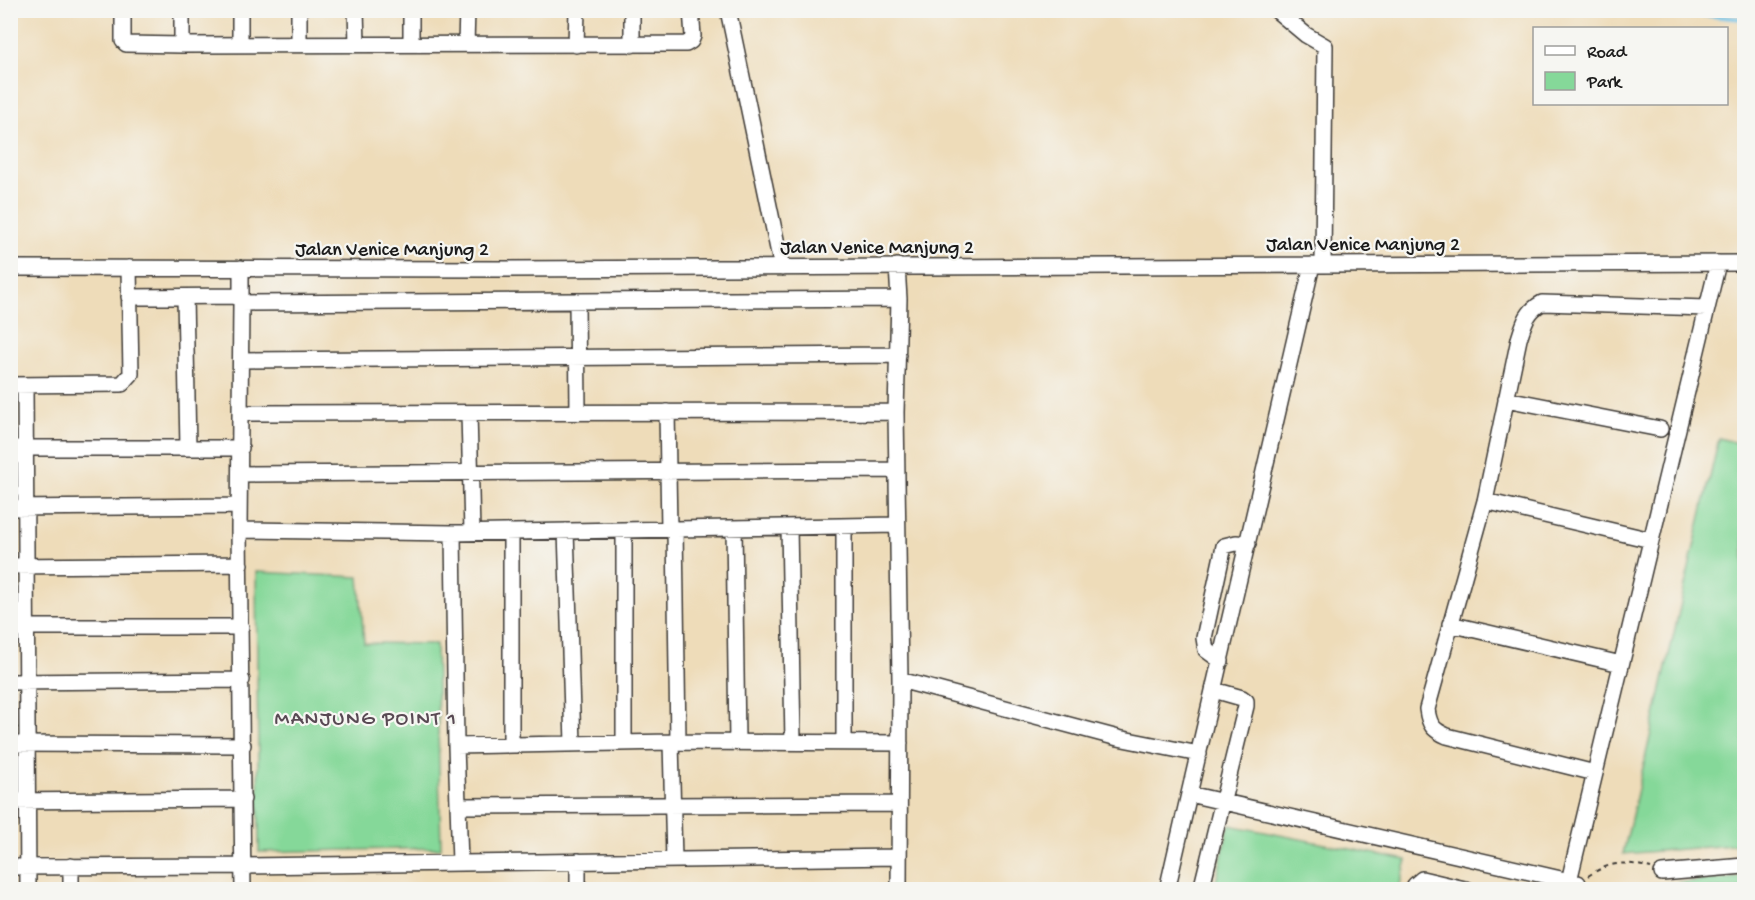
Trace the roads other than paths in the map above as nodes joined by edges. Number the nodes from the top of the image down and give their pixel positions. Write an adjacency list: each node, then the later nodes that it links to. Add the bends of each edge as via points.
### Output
1 (123, 10): 18 (street, via 123,41 131,45)
2 (182, 10): 18 (street)
3 (240, 10): 13 (street)
4 (299, 10): 14 (street)
5 (356, 10): 15 (street)
6 (411, 10): 16 (street)
7 (466, 10): 17 (street)
8 (576, 10): 19 (street)
9 (632, 10): 20 (street)
10 (691, 10): 20 (street, via 693,36 686,44)
11 (728, 10): 28 (street)
12 (1276, 10): 23 (street, via 1325,46)
13 (240, 44): 14 (street); 18 (street)
14 (299, 44): 15 (street)
15 (357, 44): 16 (street)
16 (411, 44): 17 (street)
17 (466, 44): 19 (street)
18 (182, 45)
19 (576, 45): 20 (street)
20 (632, 45)
21 (1744, 262): 22 (street, Jalan Venice Manjung 2)
22 (1718, 263): 23 (street, Jalan Venice Manjung 2); 34 (street)
23 (1317, 264): 24 (street, Jalan Venice Manjung 2); 69 (street)
24 (897, 266): 28 (street, Jalan Venice Manjung 2); 31 (street)
25 (10, 268): 26 (street, Jalan Venice Manjung 2)
26 (129, 268): 27 (street, Jalan Venice Manjung 2); 29 (street)
27 (241, 268): 28 (street, Jalan Venice Manjung 2); 32 (street)
28 (782, 268)
29 (129, 297): 30 (street); 38 (street, via 131,374 122,384)
30 (185, 297): 32 (street); 47 (street)
31 (899, 299): 33 (street); 35 (street)
32 (241, 300): 33 (street); 37 (street)
33 (577, 301): 36 (street)
34 (1707, 308): 39 (street, via 1542,303 1526,317); 68 (street)
35 (898, 355): 36 (street); 41 (street)
36 (578, 357): 37 (street); 44 (street)
37 (241, 360): 42 (street)
38 (18, 385): 46 (street)
39 (1506, 399): 45 (street); 53 (street)
40 (667, 412): 41 (street); 44 (street); 51 (street)
41 (896, 412): 49 (street)
42 (242, 413): 43 (street); 48 (street)
43 (469, 413): 44 (street); 50 (street)
44 (578, 413)
45 (1660, 429)
46 (18, 448): 47 (street); 56 (street)
47 (188, 448): 48 (street)
48 (241, 448): 52 (street)
49 (897, 470): 51 (street); 57 (street)
50 (471, 471): 51 (street); 52 (street); 65 (street)
51 (668, 471): 61 (street)
52 (240, 474): 54 (street)
53 (1485, 501): 68 (street); 73 (street)
54 (239, 506): 56 (street); 62 (street)
55 (10, 507): 56 (street)
56 (26, 507): 72 (street)
57 (897, 525): 58 (street); 80 (street)
58 (844, 526): 59 (street); 89 (street)
59 (789, 527): 60 (street); 86 (street)
60 (734, 528): 61 (street); 85 (street)
61 (672, 529): 63 (street); 84 (street)
62 (239, 530): 67 (street); 70 (street)
63 (624, 530): 64 (street); 88 (street)
64 (566, 531): 66 (street); 87 (street)
65 (472, 532): 66 (street); 67 (street)
66 (511, 532): 94 (street)
67 (453, 533): 95 (street)
68 (1651, 540): 78 (street)
69 (1248, 544): 77 (street); 77 (street, via 1224,546 1204,638 1206,650)
70 (240, 564): 72 (street); 76 (street)
71 (10, 566): 72 (street)
72 (26, 566): 75 (street)
73 (1450, 624): 78 (street); 97 (street, via 1427,709 1429,723 1436,731)
74 (10, 627): 75 (street)
75 (27, 627): 76 (street); 82 (street)
76 (241, 627): 79 (street)
77 (1221, 660): 83 (street)
78 (1621, 664): 97 (street)
79 (242, 680): 82 (street); 93 (street)
80 (900, 680): 90 (street); 96 (street, via 1118,738)
81 (10, 682): 82 (street)
82 (27, 682): 92 (street)
83 (1214, 690): 96 (street); 100 (street, via 1246,701)
84 (675, 742): 85 (street); 88 (street); 103 (street)
85 (736, 742): 86 (street)
86 (793, 742): 89 (street)
87 (573, 743): 88 (street); 94 (street)
88 (624, 743)
89 (844, 743): 90 (street)
90 (900, 743): 104 (street)
91 (10, 744): 92 (street)
92 (27, 744): 93 (street); 102 (street)
93 (243, 745): 99 (street)
94 (511, 745): 95 (street)
95 (456, 746): 105 (street)
96 (1199, 754): 98 (street)
97 (1595, 772): 117 (street)
98 (1189, 794): 100 (street); 123 (street)
99 (243, 799): 102 (street); 111 (street)
100 (1221, 800): 117 (street); 124 (street)
101 (10, 801): 102 (street)
102 (27, 801): 114 (street)
103 (673, 804): 104 (street); 105 (street); 107 (street)
104 (899, 804): 106 (street)
105 (458, 806): 109 (street)
106 (898, 857): 107 (street); 122 (street)
107 (674, 860): 108 (street)
108 (578, 861): 109 (street); 121 (street)
109 (460, 862): 111 (street)
110 (71, 866): 111 (street); 114 (street); 119 (street)
111 (243, 866): 120 (street)
112 (1744, 866): 115 (street)
113 (10, 867): 114 (street)
114 (28, 867): 118 (street)
115 (1662, 873)
116 (1418, 884): 125 (street)
117 (1574, 885)
118 (28, 890)
119 (71, 890)
120 (243, 890)
121 (578, 890)
122 (898, 890)
123 (1167, 890)
124 (1200, 890)
125 (1469, 890)

